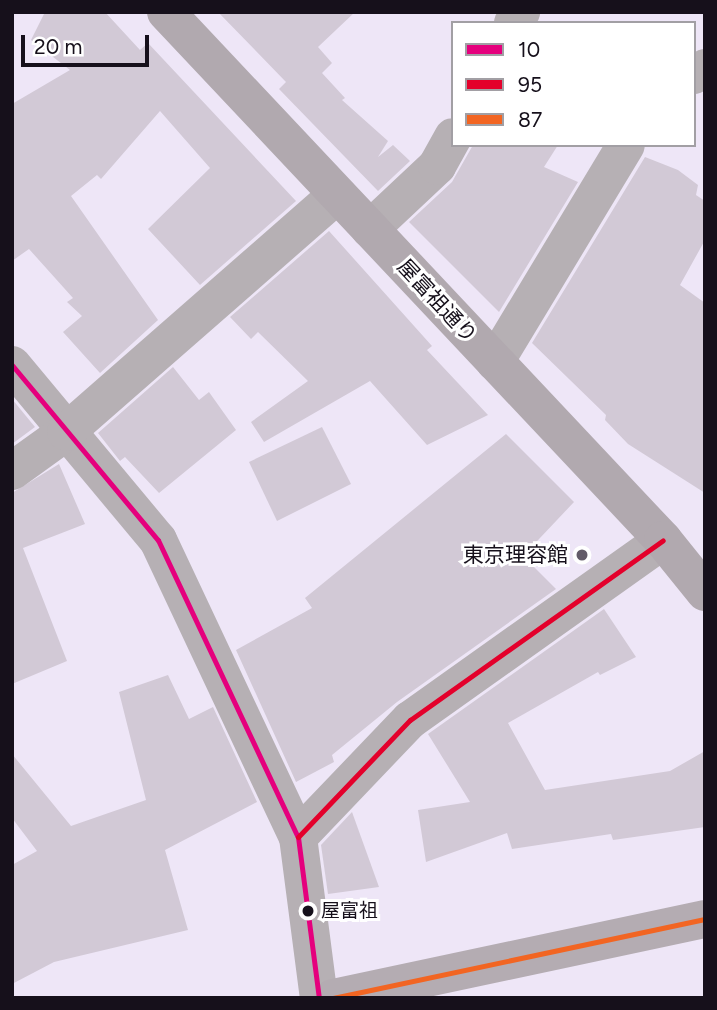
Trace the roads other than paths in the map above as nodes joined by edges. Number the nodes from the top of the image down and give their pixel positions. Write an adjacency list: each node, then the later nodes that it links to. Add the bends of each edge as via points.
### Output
1 (166, 12): 4 (main road, 屋富祖通り)
2 (451, 141): 5 (street, via 437,166)
3 (625, 147): 6 (street)
4 (337, 195): 5 (main road, 屋富祖通り); 8 (street)
5 (370, 229): 6 (main road, 屋富祖通り)
6 (495, 362): 10 (main road, 屋富祖通り)
7 (12, 365): 8 (street)
8 (66, 432): 9 (street); 12 (street, via 158,541)
9 (12, 471)
10 (663, 540): 11 (main road, 屋富祖通り); 12 (street, via 410,720)
11 (704, 588)
12 (298, 837): 14 (street)
13 (705, 919): 15 (highway)
14 (319, 998)
15 (333, 998)

